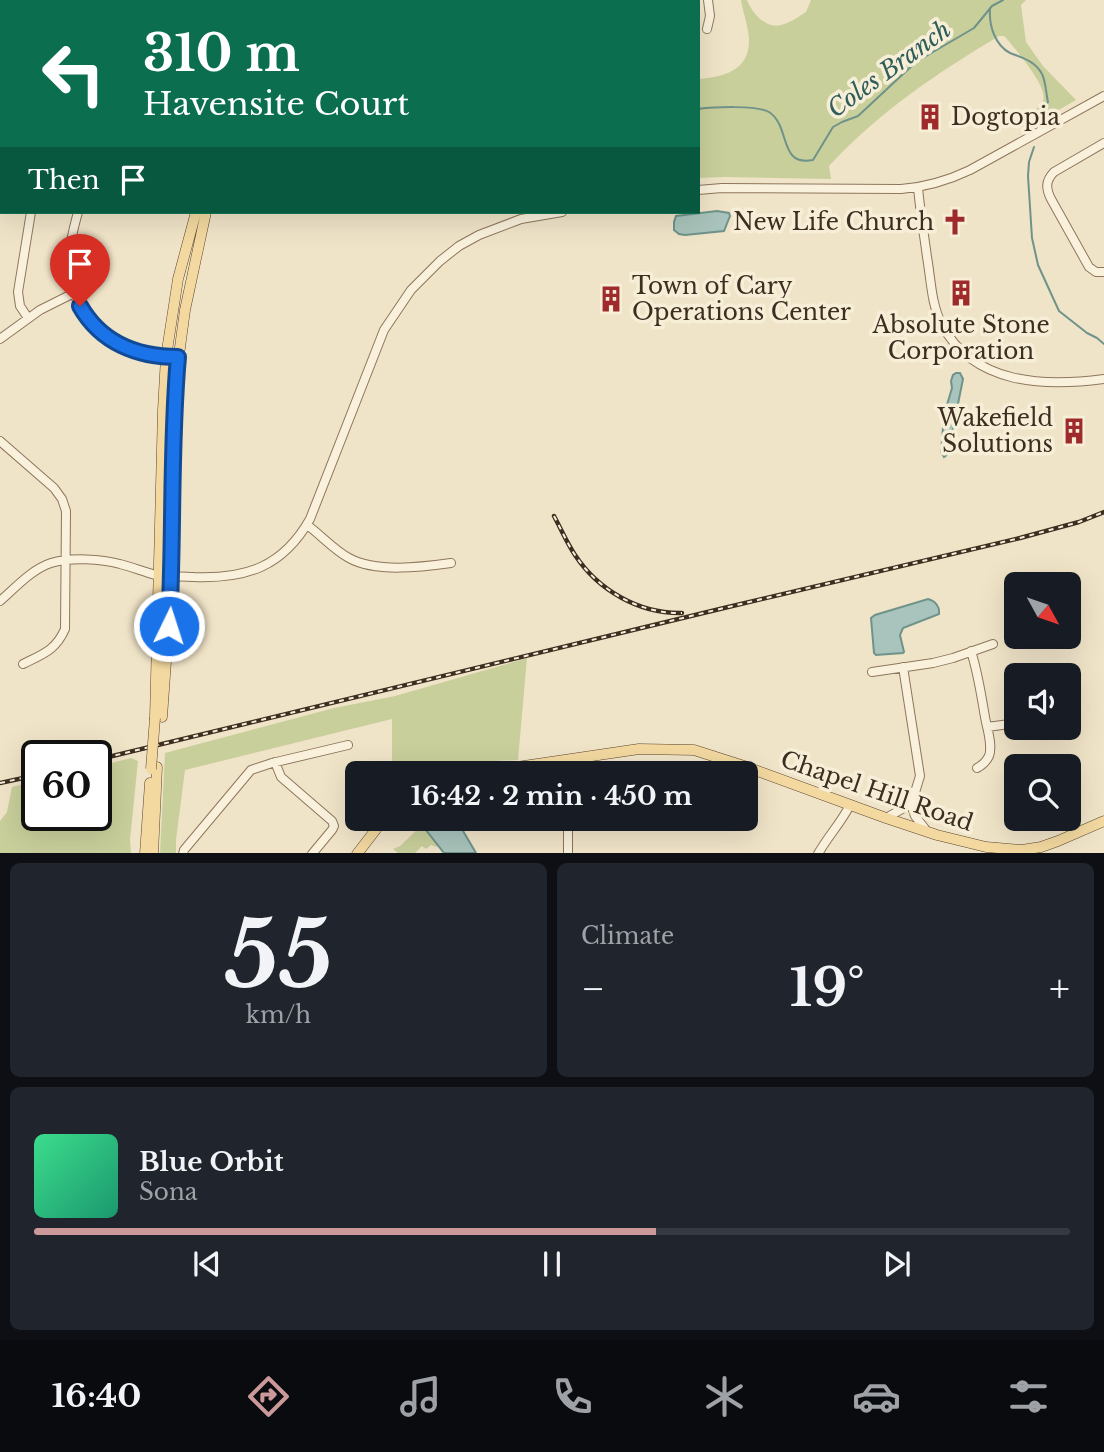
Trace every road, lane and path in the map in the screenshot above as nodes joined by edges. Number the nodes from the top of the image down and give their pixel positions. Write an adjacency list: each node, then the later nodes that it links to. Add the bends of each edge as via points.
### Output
1 (708, 0): 2 (street)
2 (707, 29)
3 (1104, 96): 5 (street, via 959,175)
4 (1104, 143): 12 (street, via 1054,172 1047,184 1089,267)
5 (918, 187): 6 (street); 18 (street, via 935,305 942,326 959,349 983,367 1013,378 1048,382)
6 (700, 190)
7 (31, 214): 14 (street, via 18,292)
8 (78, 214): 13 (street, via 69,256)
9 (195, 214): 16 (main road, via 178,279)
10 (206, 214): 17 (main road)
11 (550, 214): 20 (street, via 479,235 440,261 411,290 384,330)
12 (1104, 272)
13 (74, 293): 14 (street); 16 (street, via 89,320 106,336 130,350)
14 (28, 318): 15 (street)
15 (0, 339)
16 (166, 357): 17 (street); 23 (main road)
17 (178, 357): 24 (main road)
18 (1104, 379)
19 (0, 441): 21 (street, via 62,499)
20 (307, 525): 22 (street, via 360,563 383,567); 24 (street, via 279,557 250,572 214,578)
21 (66, 560): 23 (street, via 103,560); 25 (street, via 45,565); 28 (street, via 65,629 50,651)
22 (451, 563)
23 (159, 575): 24 (street); 31 (main road)
24 (172, 577): 31 (main road)
25 (1, 597)
26 (993, 644): 27 (street)
27 (971, 651): 29 (street); 33 (street)
28 (23, 664)
29 (903, 667): 30 (street); 40 (street, via 920,776)
30 (872, 672)
31 (158, 717): 38 (main road, bridge)
32 (1004, 725): 33 (street)
33 (987, 727): 39 (street, via 989,754)
34 (348, 746): 37 (street)
35 (568, 760): 36 (main road, Chapel Hill Road); 41 (main road, Chapel Hill Road, via 639,749 694,750)
36 (561, 761)
37 (275, 762): 50 (street, via 251,771); 51 (street, via 281,777 332,821 332,830)
38 (154, 768): 48 (main road); 49 (main road)
39 (977, 768)
40 (912, 802): 42 (street); 44 (street, via 915,816)
41 (850, 805): 42 (main road, Chapel Hill Road); 54 (street)
42 (886, 818): 44 (main road, Chapel Hill Road)
43 (1104, 821): 47 (main road, Chapel Hill Road, via 1041,847)
44 (926, 830): 47 (main road, Chapel Hill Road)
45 (374, 831): 52 (main road)
46 (568, 831): 53 (street)
47 (986, 850)
48 (145, 853)
49 (153, 853)
50 (183, 853)
51 (312, 853)
52 (357, 853)
53 (568, 853)
54 (818, 853)

